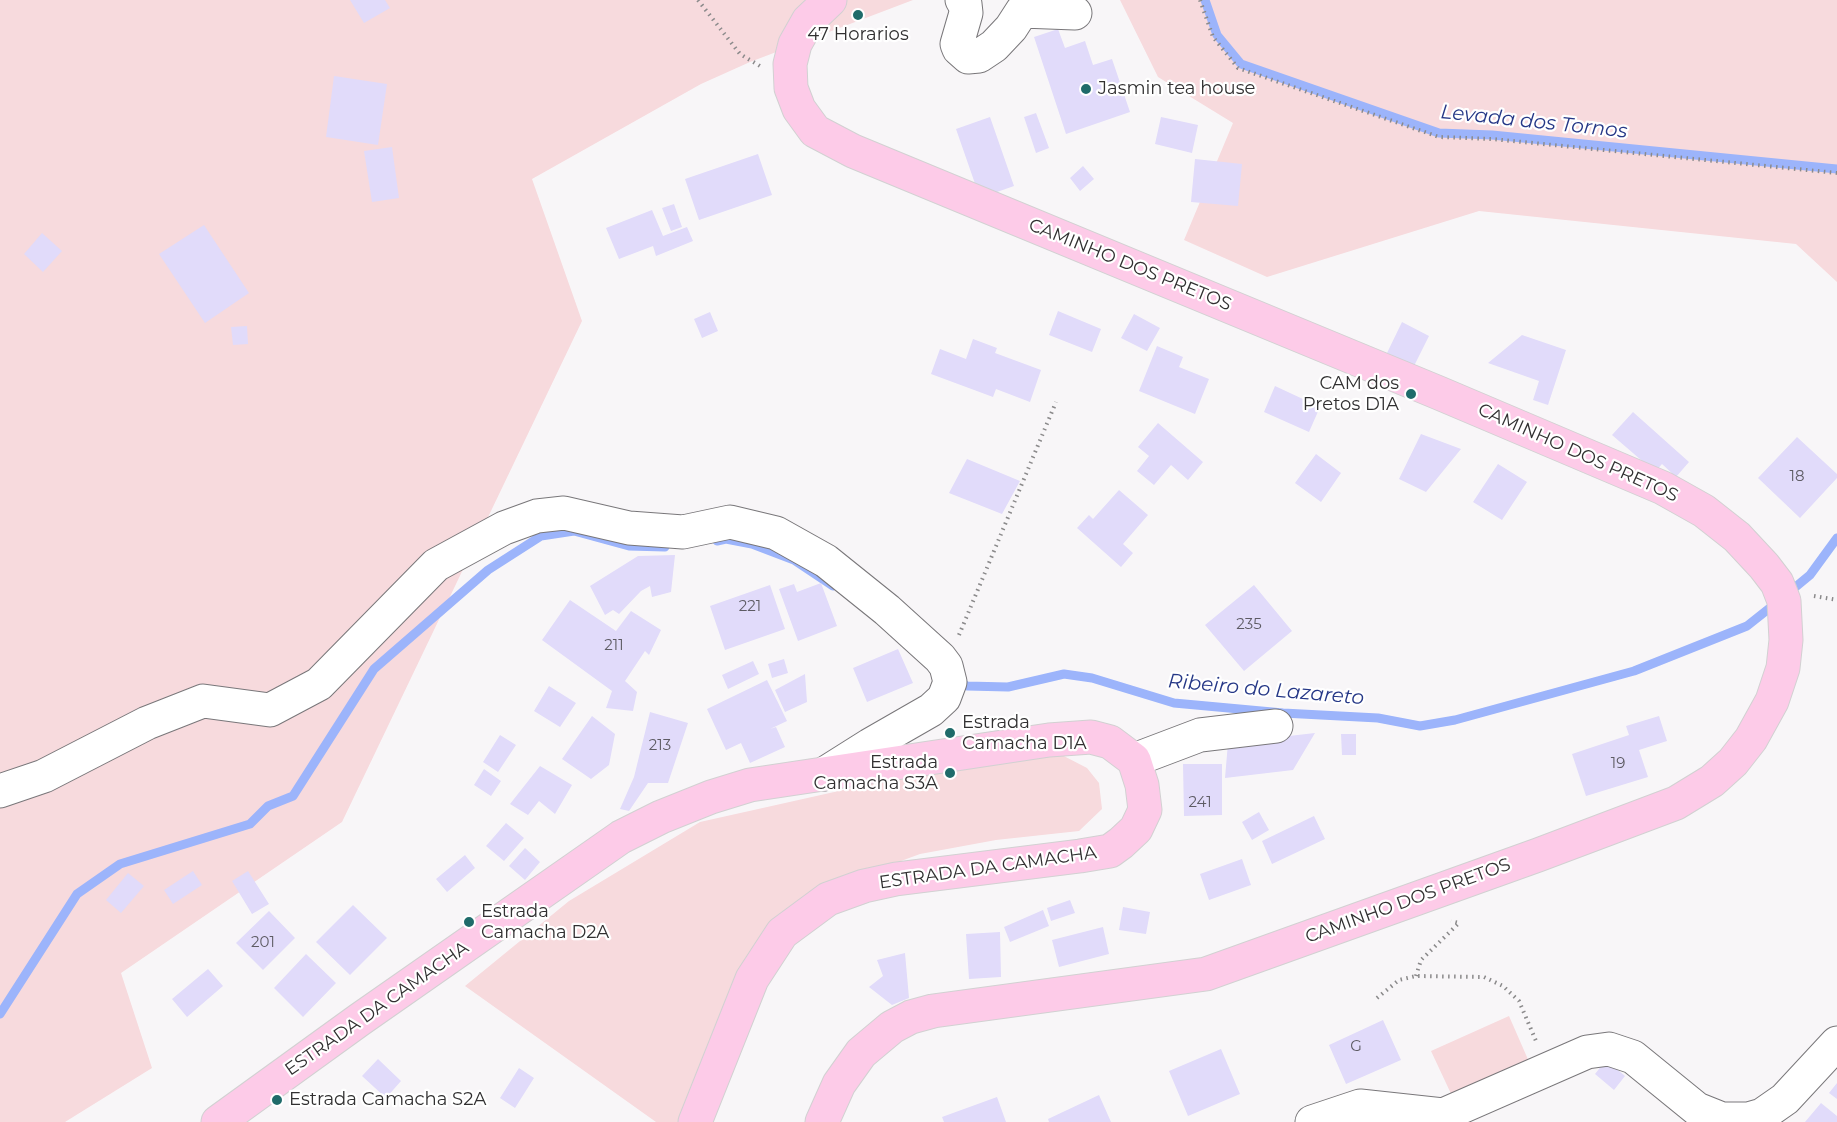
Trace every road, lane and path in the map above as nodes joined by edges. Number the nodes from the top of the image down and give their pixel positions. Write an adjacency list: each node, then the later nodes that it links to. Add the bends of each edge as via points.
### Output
1 (698, 0): 6 (path, via 750,62 768,67)
2 (830, 0): 6 (main road, CAMINHO DOS PRETOS, via 808,21 795,44)
3 (962, 0): 5 (street, via 966,13 957,44 969,57 979,56 994,46 1022,11)
4 (1200, 0): 7 (path, via 1213,37 1238,68 1439,137)
5 (1075, 13)
6 (790, 64): 21 (main road, CAMINHO DOS PRETOS, via 791,88 814,131 853,152 1429,388 1663,488 1704,511 1737,537 1780,592 1786,640 1783,668 1772,701 1751,739 1712,781 1676,803 1206,974 911,1017 861,1053 839,1084)
7 (1837, 173)
8 (1056, 402): 9 (path)
9 (948, 674): 12 (street, via 944,698 932,710); 13 (street, via 940,658 887,610 826,561 776,533 730,522 683,531 629,528 564,513 546,515 504,528 436,565 319,684 298,697 270,710 202,701 147,723 44,776)
10 (1276, 726): 11 (street, via 1200,735)
11 (1134, 760): 12 (main road, ESTRADA DA CAMACHA, via 1110,742 1082,737); 20 (main road, ESTRADA DA CAMACHA, via 1145,810 1136,829 1110,851 864,886 828,899 782,933 753,979)
12 (824, 774): 19 (main road, ESTRADA DA CAMACHA, via 750,785 671,813 621,837)
13 (0, 791)
14 (1449, 921): 15 (path, via 1459,923 1421,960)
15 (1416, 976): 16 (path, via 1399,980); 18 (path, via 1484,977 1503,986 1519,1001)
16 (1377, 998)
17 (1837, 1043): 18 (street, via 1774,1108 1742,1119 1722,1119 1697,1110 1622,1052 1587,1052)
18 (1548, 1069): 22 (street, via 1443,1115 1360,1106)
19 (218, 1122)
20 (695, 1122)
21 (822, 1122)
22 (1312, 1122)

